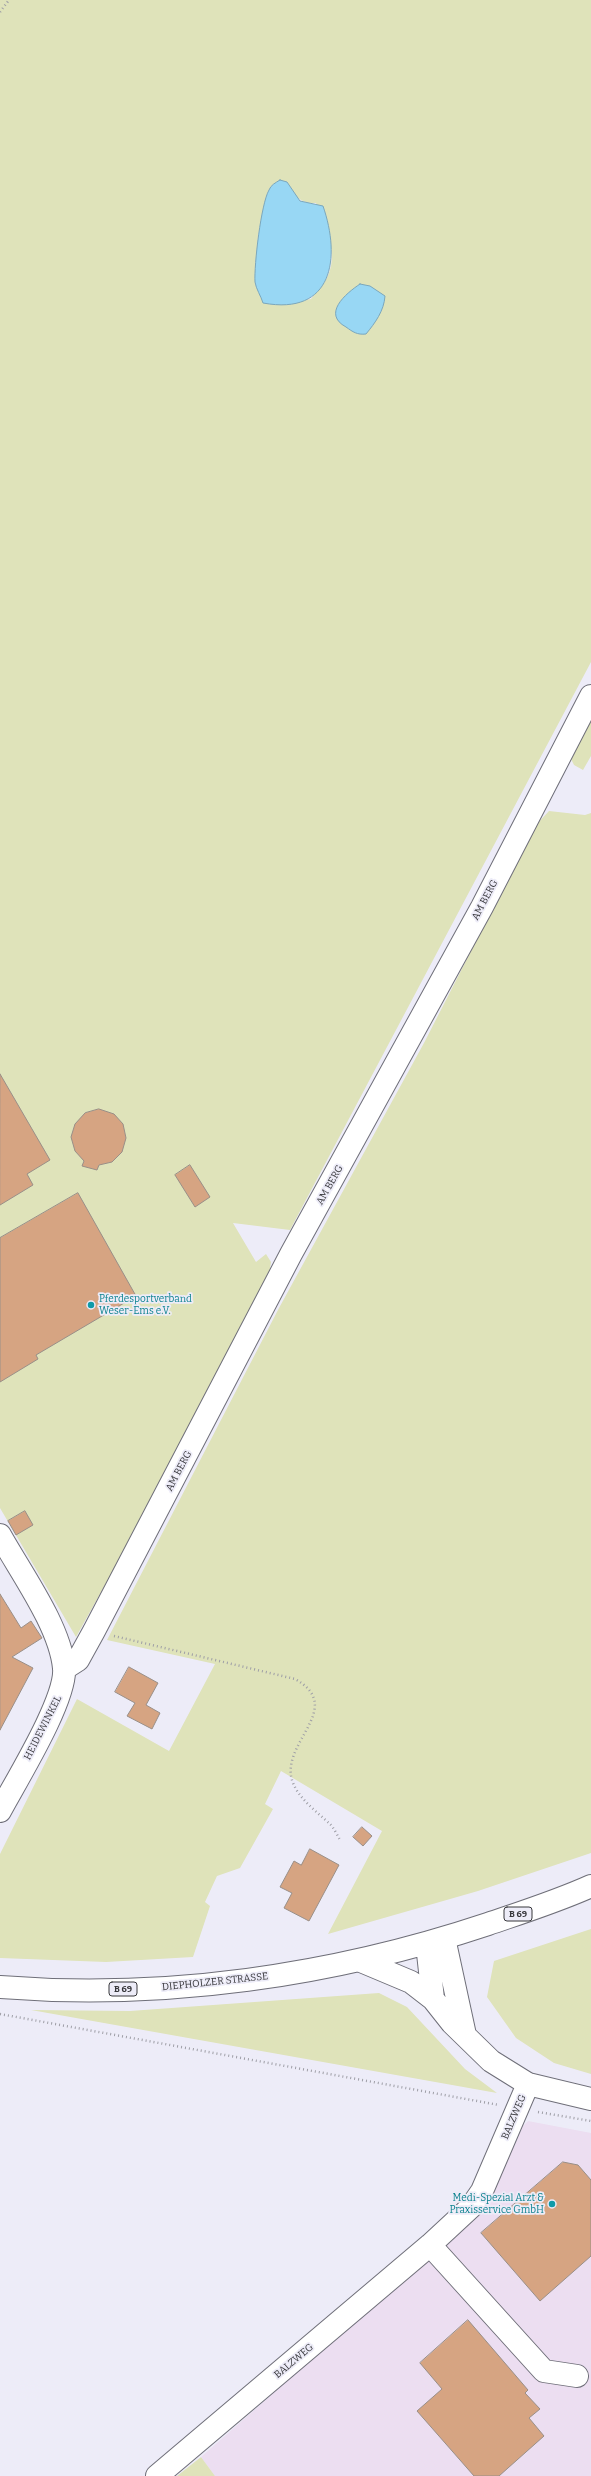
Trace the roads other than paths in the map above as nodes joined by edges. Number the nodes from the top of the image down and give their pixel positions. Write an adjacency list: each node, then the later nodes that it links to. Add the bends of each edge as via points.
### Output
1 (591, 696): 3 (street, AM BERG, via 482,907 291,1254 94,1631 78,1660)
2 (0, 1536): 3 (street, HEIDEWINKEL, via 55,1633)
3 (64, 1669): 4 (street, HEIDEWINKEL, via 61,1692 53,1712)
4 (0, 1811)
5 (591, 1886): 6 (street, B 69, via 562,1900)
6 (435, 1941): 7 (street, DIEPHOLZER STRASSE / B 69); 9 (street); 10 (street)
7 (361, 1961): 8 (street, DIEPHOLZER STRASSE / B 69, via 246,1980 175,1987 108,1990); 9 (street, via 411,1982)
8 (0, 1987)
9 (433, 1999): 10 (street)
10 (465, 2035): 11 (street, via 491,2060)
11 (528, 2084): 12 (street); 13 (street, BALZWEG, via 482,2191 471,2207)
12 (591, 2099)
13 (430, 2245): 14 (street, via 544,2371); 15 (street, BALZWEG)
14 (577, 2376)
15 (157, 2476)

